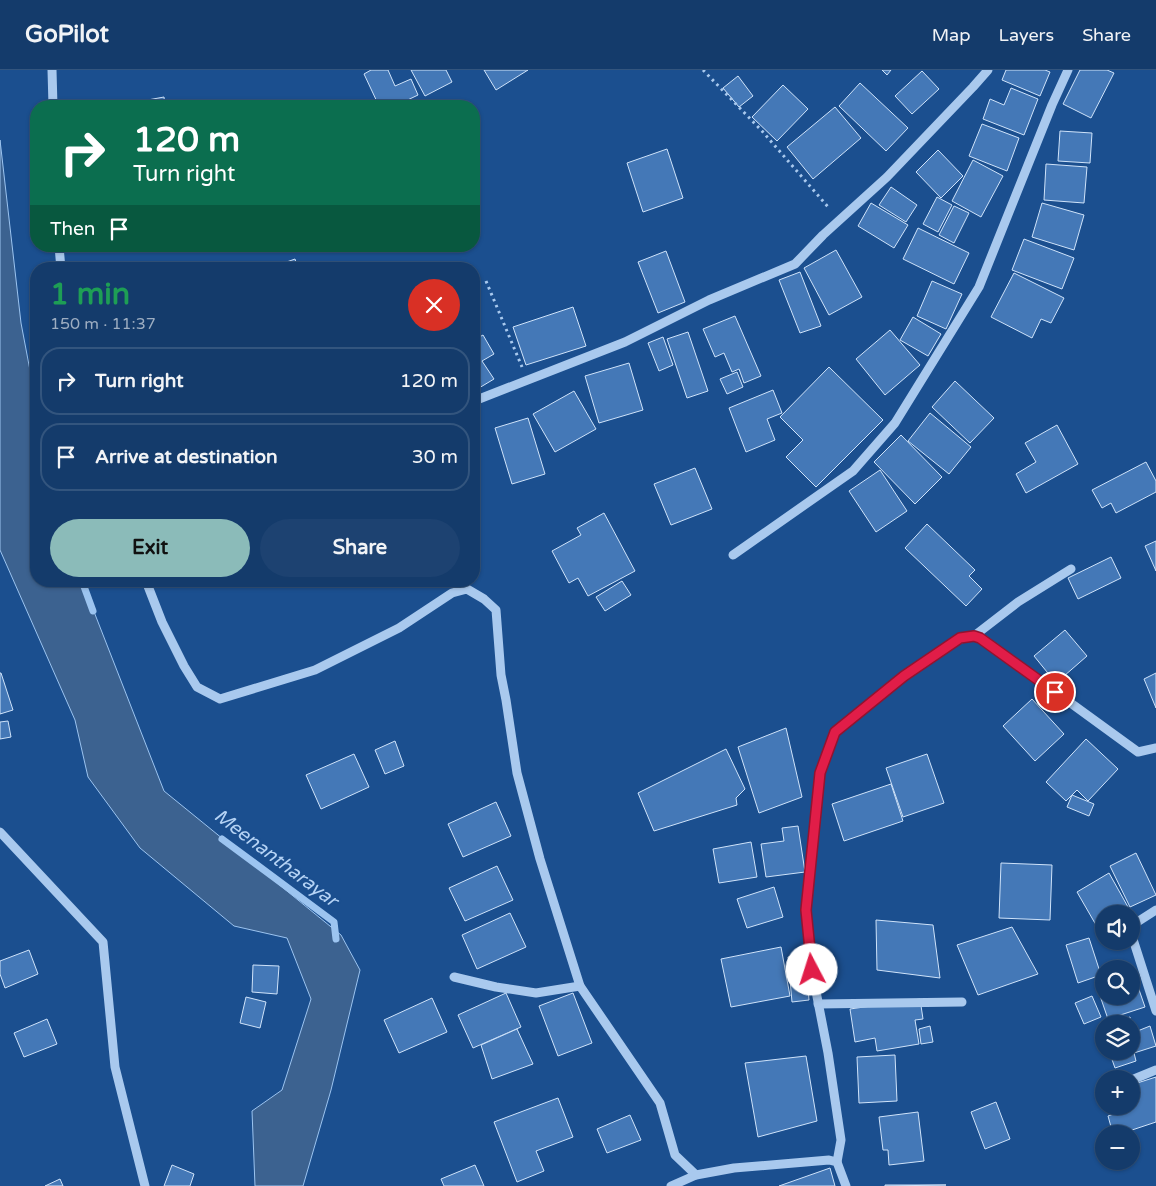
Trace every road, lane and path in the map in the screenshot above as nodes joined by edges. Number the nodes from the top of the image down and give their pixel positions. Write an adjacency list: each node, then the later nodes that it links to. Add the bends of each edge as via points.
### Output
1 (52, 70): 5 (street)
2 (703, 70): 6 (path)
3 (988, 70): 6 (street, via 886,177)
4 (1068, 70): 10 (street, via 979,288 895,423 853,471)
5 (53, 100)
6 (840, 220): 8 (street, via 795,264 709,300 625,342)
7 (486, 281): 8 (path)
8 (528, 379): 9 (street)
9 (480, 398)
10 (733, 554)
11 (1071, 569): 13 (street, via 1018,602)
12 (148, 587): 20 (street, via 188,673 197,687 220,699 315,670 399,628 452,593 467,589 496,610 501,675 517,773)
13 (974, 636): 14 (street, via 1138,752); 22 (street, via 960,638 904,676 835,732 820,773 806,910)
14 (1156, 748)
15 (0, 832): 28 (street, via 103,942 115,1067)
16 (1156, 910): 17 (street)
17 (1140, 920)
18 (1137, 950): 23 (street)
19 (454, 977): 20 (street, via 536,993)
20 (580, 986): 27 (street, via 660,1102 675,1155)
21 (962, 1002): 22 (street)
22 (818, 1004): 26 (street, via 841,1140)
23 (1156, 1010)
24 (1156, 1070): 25 (street)
25 (1140, 1077)
26 (837, 1162): 27 (street, via 734,1168); 30 (street)
27 (696, 1175): 29 (street)
28 (145, 1186)
29 (671, 1186)
30 (846, 1186)

